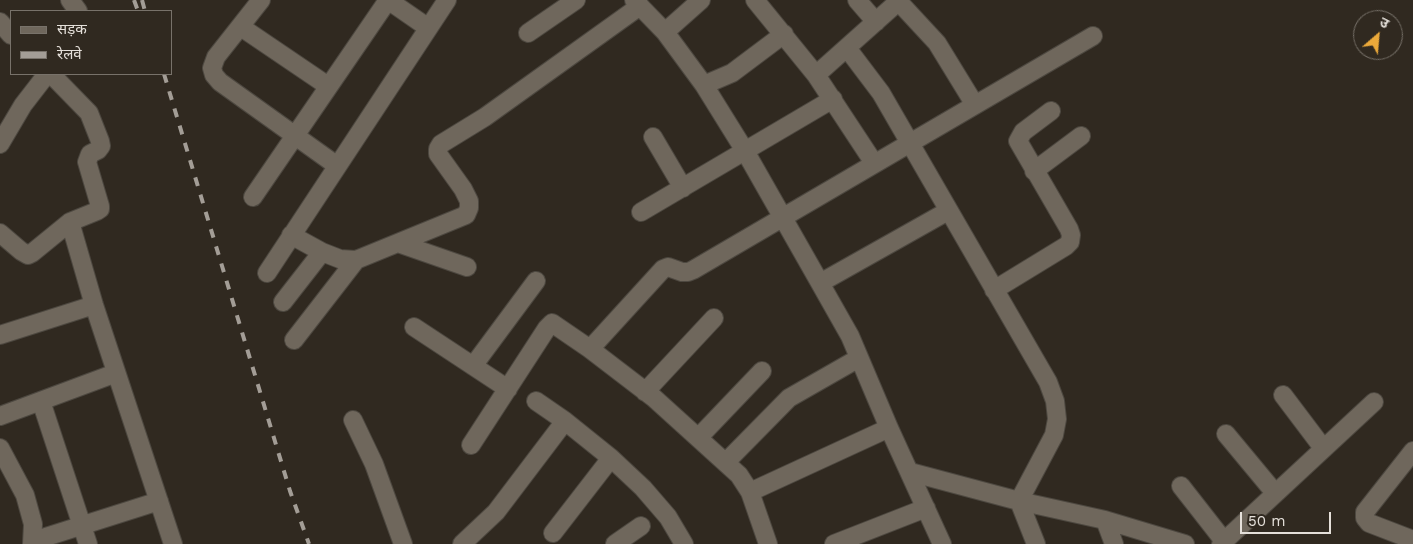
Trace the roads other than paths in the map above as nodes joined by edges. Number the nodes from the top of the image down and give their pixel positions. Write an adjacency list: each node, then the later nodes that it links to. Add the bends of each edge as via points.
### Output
1 (388, 0): 13 (street); 24 (street)
2 (447, 0): 13 (street)
3 (701, 0): 14 (street)
4 (755, 0): 17 (street)
5 (856, 0): 11 (street)
6 (899, 1): 11 (street); 26 (street, via 937,43)
7 (253, 3): 12 (street)
8 (565, 3): 15 (street)
9 (637, 3): 14 (street); 45 (street, via 492,112 441,144 438,154 469,201 466,215)
10 (0, 22): 16 (street)
11 (876, 22): 19 (street)
12 (241, 27): 24 (street); 28 (street, via 216,57 212,68 214,76)
13 (427, 27): 35 (street)
14 (665, 32): 23 (street)
15 (528, 33)
16 (10, 34)
17 (784, 34): 20 (street); 23 (street, via 732,73)
18 (1093, 36): 26 (street)
19 (847, 48): 20 (street); 31 (street, via 880,93)
20 (816, 74): 25 (street)
21 (48, 75): 32 (street, via 23,105)
22 (50, 75): 42 (street, via 89,113 101,146 90,154 87,162 100,208)
23 (704, 85): 33 (street)
24 (328, 86): 28 (street)
25 (833, 100): 33 (street); 34 (street)
26 (975, 105): 31 (street)
27 (1051, 111): 36 (street, via 1023,132 1018,141)
28 (295, 135): 35 (street); 38 (street)
29 (1081, 136): 36 (street)
30 (653, 137): 37 (street)
31 (909, 143): 34 (street); 39 (street)
32 (0, 144)
33 (745, 151): 37 (street); 41 (street)
34 (874, 163): 41 (street)
35 (336, 165): 44 (street)
36 (1034, 171): 52 (street, via 1069,228 1070,242)
37 (683, 188): 40 (street)
38 (253, 197)
39 (948, 211): 51 (street); 52 (street)
40 (641, 212)
41 (783, 218): 51 (street); 59 (street, via 688,272 663,269)
42 (70, 222): 43 (street, via 32,254 20,251); 54 (street)
43 (0, 233)
44 (291, 235): 46 (street); 49 (street)
45 (398, 244): 47 (street); 48 (street)
46 (322, 252): 47 (street, via 340,259); 53 (street)
47 (356, 260): 58 (street)
48 (467, 267)
49 (267, 272)
50 (536, 281): 61 (street)
51 (820, 283): 60 (street)
52 (994, 290): 87 (street, via 1048,382 1055,401 1057,419 1054,435)
53 (283, 302)
54 (94, 305): 57 (street); 63 (street)
55 (714, 318): 65 (street)
56 (414, 327): 61 (street)
57 (0, 335)
58 (294, 340)
59 (590, 349): 64 (street, via 556,325 549,325); 65 (street)
60 (859, 358): 73 (street); 81 (street, via 789,398)
61 (473, 366): 64 (street)
62 (762, 371): 75 (street)
63 (116, 373): 67 (street); 86 (street)
64 (508, 389): 76 (street)
65 (645, 392): 75 (street)
66 (1283, 395): 78 (street)
67 (41, 401): 70 (street); 90 (street)
68 (536, 401): 72 (street)
69 (1374, 402): 78 (street)
70 (0, 416)
71 (353, 420): 98 (street, via 374,464)
72 (565, 421): 80 (street); 99 (street, via 496,512)
73 (889, 428): 82 (street); 84 (street)
74 (1226, 434): 85 (street)
75 (698, 438): 81 (street)
76 (472, 445)
77 (0, 448): 94 (street, via 25,495 33,524)
78 (1323, 448): 85 (street)
79 (1413, 451): 93 (street, via 1365,512 1369,523)
80 (611, 458): 92 (street); 101 (street, via 668,516)
81 (726, 462): 84 (street)
82 (910, 472): 87 (street); 88 (street)
83 (1181, 486): 95 (street)
84 (750, 492): 102 (street)
85 (1275, 493): 95 (street)
86 (159, 501): 90 (street); 97 (street)
87 (1019, 501): 89 (street); 105 (street)
88 (926, 508): 103 (street); 104 (street)
89 (1105, 520): 106 (street); 107 (street)
90 (82, 525): 94 (street); 96 (street)
91 (641, 526): 100 (street)
92 (553, 533)
93 (1413, 540)
94 (32, 542)
95 (1222, 542)
96 (88, 544)
97 (173, 544)
98 (403, 544)
99 (462, 544)
100 (615, 544)
101 (684, 544)
102 (768, 544)
103 (834, 544)
104 (942, 544)
105 (1036, 544)
106 (1114, 544)
107 (1185, 544)

